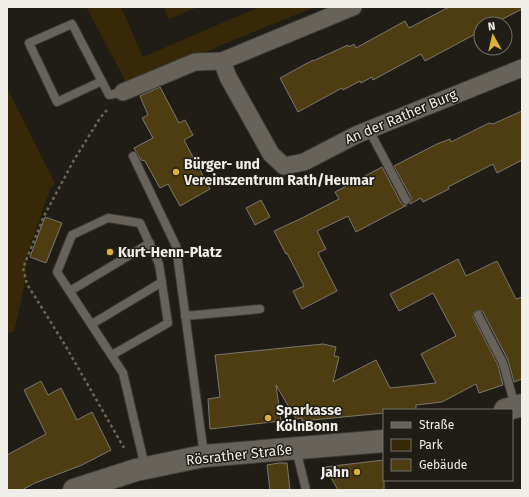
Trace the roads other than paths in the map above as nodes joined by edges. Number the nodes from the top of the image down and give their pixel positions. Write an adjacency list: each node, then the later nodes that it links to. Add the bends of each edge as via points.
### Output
1 (353, 7): 2 (street)
2 (222, 61): 5 (street, via 195,62); 6 (street, An der Rather Burg, via 228,78 271,154 284,166 304,162)
3 (522, 68): 6 (street, An der Rather Burg)
4 (102, 81): 4 (lane, via 57,102 30,43 72,24); 5 (lane, via 109,95)
5 (123, 92)
6 (369, 130): 8 (lane)
7 (132, 156): 14 (lane, via 176,246)
8 (406, 200)
9 (150, 244): 10 (lane, via 159,264); 11 (lane); 11 (lane, via 140,223 108,218 72,235 57,272)
10 (162, 282): 15 (lane); 16 (lane, via 168,323)
11 (70, 291): 15 (lane)
12 (260, 309): 14 (lane)
13 (478, 315): 17 (lane, via 502,363)
14 (185, 316): 20 (lane)
15 (92, 324): 16 (lane)
16 (112, 355): 21 (lane, via 123,372)
17 (514, 407)
18 (383, 440): 19 (main road, Rösrather Straße)
19 (295, 448): 20 (main road, Rösrather Straße); 23 (lane)
20 (204, 456): 21 (main road, Rösrather Straße)
21 (146, 468): 22 (main road, Rösrather Straße)
22 (74, 490)
23 (306, 490)

